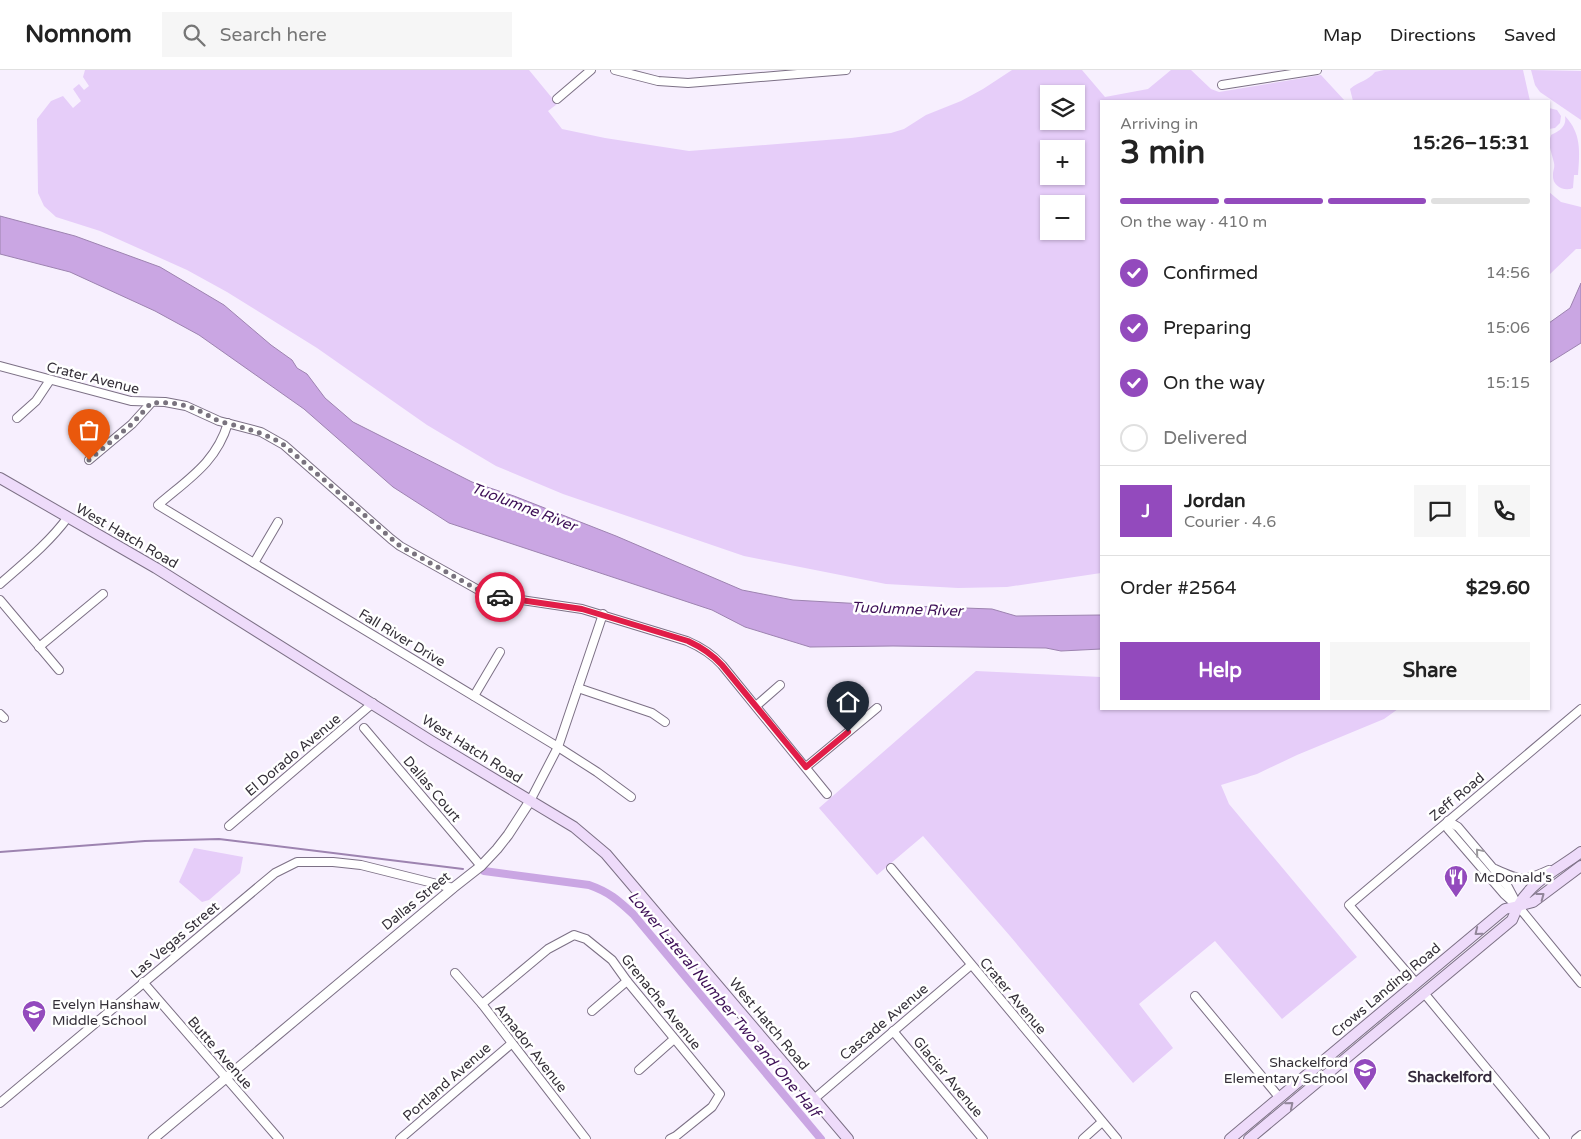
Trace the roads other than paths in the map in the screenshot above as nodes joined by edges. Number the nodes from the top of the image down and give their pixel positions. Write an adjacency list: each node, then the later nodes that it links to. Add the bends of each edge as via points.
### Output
1 (590, 70): 8 (street)
2 (615, 70): 3 (street, via 664,82 688,83)
3 (846, 70)
4 (1260, 70): 6 (street)
5 (1317, 70): 6 (street)
6 (1260, 79): 7 (street)
7 (1222, 85)
8 (556, 99)
9 (0, 366): 10 (street, Crater Avenue)
10 (50, 380): 11 (street, Crater Avenue); 12 (street, via 36,401)
11 (151, 403): 13 (street, Crater Avenue, via 186,406); 14 (street, via 132,424)
12 (17, 418)
13 (228, 423): 18 (street, Fall River Drive, via 219,446 206,463 158,505); 22 (street, Crater Avenue, via 261,432 284,445 396,543 482,592)
14 (89, 460)
15 (0, 478): 16 (main road, West Hatch Road)
16 (68, 517): 19 (street, via 44,545); 29 (main road, West Hatch Road)
17 (278, 522): 18 (street)
18 (254, 563): 28 (street, Fall River Drive)
19 (0, 584)
20 (103, 594): 23 (street)
21 (0, 600): 23 (street)
22 (603, 614): 27 (street, Dallas Street); 30 (street, Crater Avenue, via 698,646 715,658)
23 (39, 647): 25 (street)
24 (500, 652): 28 (street)
25 (59, 670)
26 (780, 685): 30 (street)
27 (578, 688): 33 (street, via 652,713); 35 (street, Dallas Street)
28 (474, 696): 35 (street, Fall River Drive)
29 (373, 703): 39 (main road, West Hatch Road); 41 (street, El Dorado Avenue)
30 (756, 706): 36 (street, Crater Avenue)
31 (877, 708): 36 (street)
32 (1581, 709): 40 (street, Zeff Road)
33 (665, 722)
34 (364, 728): 43 (street, Dallas Court)
35 (558, 747): 38 (street, Fall River Drive); 39 (street, Dallas Street)
36 (806, 767): 37 (street, Crater Avenue)
37 (827, 794)
38 (631, 797)
39 (530, 801): 43 (street, Dallas Street, via 508,835); 67 (main road, West Hatch Road, via 574,827 606,854)
40 (1448, 821): 46 (street, one-way to 40, via 1458,827); 49 (street, via 1448,829); 54 (street, Zeff Road, via 1349,904)
41 (229, 826)
42 (1581, 852): 47 (main road, Crows Landing Road)
43 (481, 866): 48 (street, Dallas Street)
44 (1581, 866): 49 (main road, Crows Landing Road, one-way to 44, via 1533,902)
45 (891, 868): 50 (street, Crater Avenue)
46 (1492, 868): 47 (street, via 1528,880); 49 (street)
47 (1556, 868): 49 (main road, Crows Landing Road, via 1525,893)
48 (453, 888): 53 (street, Las Vegas Street, via 362,865 297,862 275,873); 65 (street, Dallas Street)
49 (1518, 906): 54 (main road, Crows Landing Road, one-way to 54, via 1505,910); 55 (street); 56 (main road, Crows Landing Road, via 1512,920)
50 (971, 965): 60 (street, Cascade Avenue); 69 (street, Crater Avenue)
51 (455, 974): 58 (street, Amador Avenue)
52 (627, 981): 58 (street, Grenache Avenue, via 604,953 586,939 574,935 548,949); 59 (street); 62 (street, Grenache Avenue)
53 (143, 982): 65 (street, Butte Avenue); 68 (street, Las Vegas Street)
54 (1416, 983): 61 (main road, via 1417,989); 66 (main road, Crows Landing Road)
55 (1581, 983)
56 (1424, 993): 61 (main road, Crows Landing Road); 83 (street)
57 (1195, 996): 66 (street)
58 (482, 1004): 63 (street, Amador Avenue)
59 (592, 1011)
60 (893, 1032): 67 (street, Cascade Avenue); 79 (street, Glacier Avenue)
61 (1374, 1034): 72 (main road, Crows Landing Road, one-way to 61)
62 (674, 1040): 64 (street); 77 (street, Grenache Avenue, via 720,1094 712,1107)
63 (511, 1044): 75 (street, Portland Avenue); 76 (street, Amador Avenue)
64 (639, 1070)
65 (226, 1077): 73 (street, Dallas Street); 74 (street, Butte Avenue)
66 (1280, 1097): 70 (main road, Crows Landing Road)
67 (814, 1099): 78 (main road, West Hatch Road)
68 (0, 1103)
69 (1102, 1122): 80 (street); 81 (street, Crater Avenue)
70 (1244, 1127): 72 (street); 82 (main road, Crows Landing Road)
71 (1581, 1135): 84 (street)
72 (1252, 1138)
73 (152, 1139)
74 (279, 1139)
75 (400, 1139)
76 (586, 1139)
77 (670, 1139)
78 (848, 1139)
79 (983, 1139)
80 (1083, 1139)
81 (1116, 1139)
82 (1230, 1139)
83 (1545, 1139)
84 (1576, 1139)

